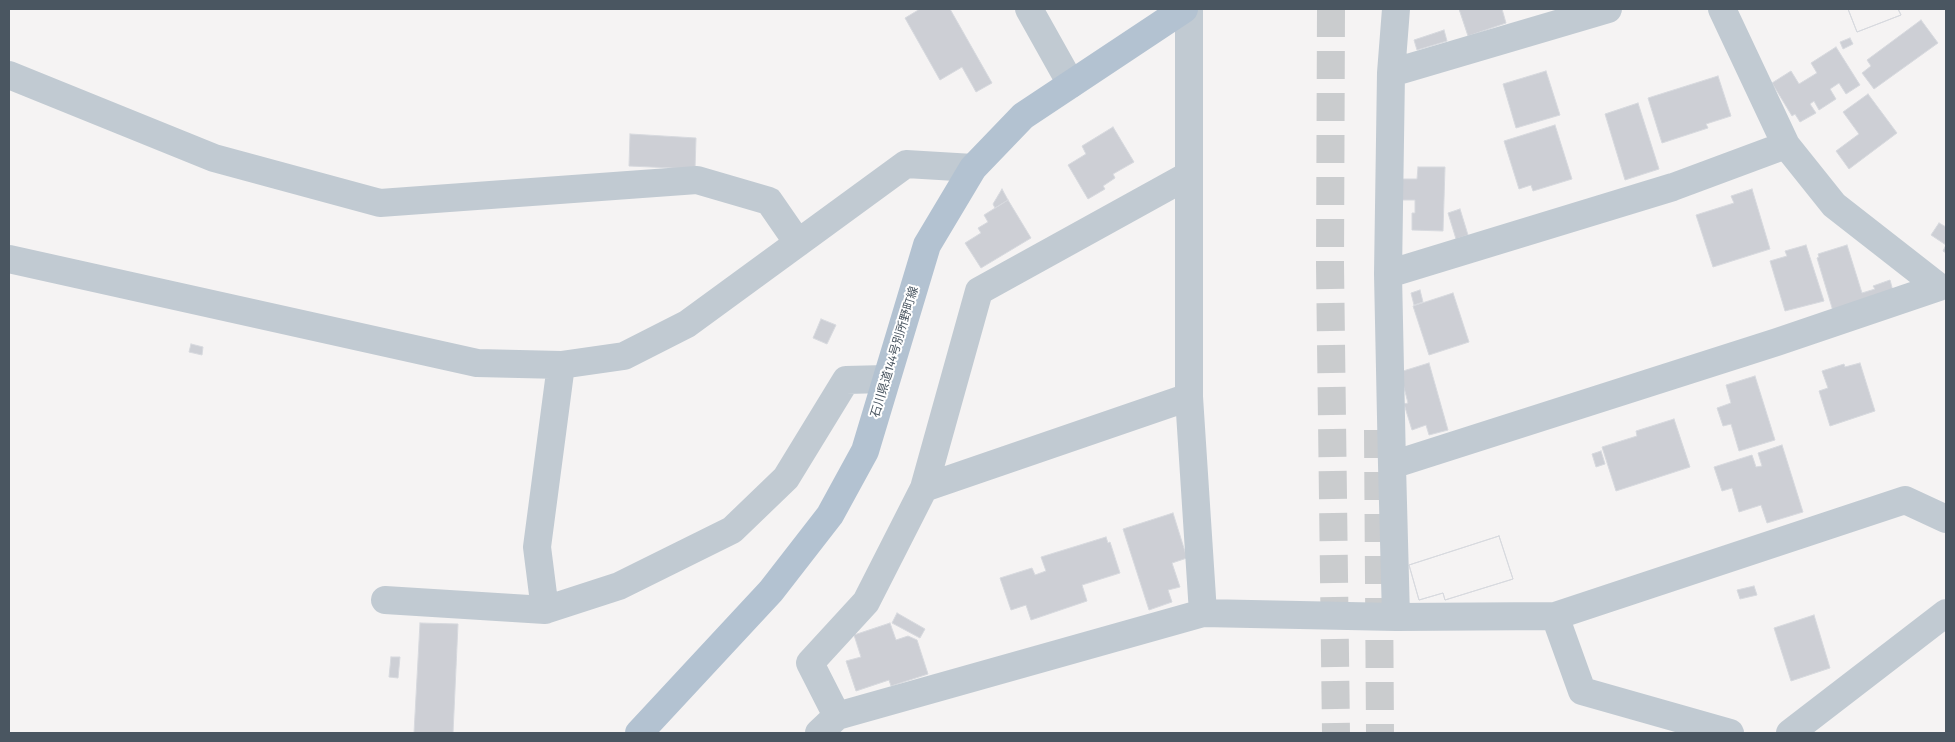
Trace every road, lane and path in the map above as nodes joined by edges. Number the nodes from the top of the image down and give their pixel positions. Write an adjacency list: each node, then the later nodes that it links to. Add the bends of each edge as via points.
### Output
1 (1029, 9): 9 (street)
2 (1184, 9): 9 (main road, 石川県道144号別所野町線)
3 (1189, 9): 12 (street)
4 (1396, 9): 7 (street)
5 (1608, 9): 7 (street)
6 (1722, 9): 10 (street)
7 (1391, 73): 15 (street)
8 (9, 75): 13 (street, via 214,158 380,203 697,180 769,201)
9 (1071, 84): 11 (main road, 石川県道144号別所野町線, via 1022,116)
10 (1786, 145): 15 (street, via 1673,187); 16 (street, via 1834,205)
11 (974, 168): 13 (street, via 906,164); 18 (main road, 石川県道144号別所野町線, via 927,245)
12 (1189, 175): 19 (street); 21 (street, via 979,291)
13 (798, 243): 17 (street, via 687,324 624,356)
14 (9, 259): 17 (street, via 477,364)
15 (1388, 274): 20 (street)
16 (1943, 288): 20 (street)
17 (562, 365): 24 (street, via 537,547)
18 (886, 379): 24 (street, via 846,380 786,478 732,530 619,586); 30 (main road, 石川県道144号別所野町線, via 865,451 830,515 771,591)
19 (1189, 397): 21 (street); 25 (street)
20 (1392, 465): 28 (street)
21 (924, 488): 29 (street, via 866,602 810,663)
22 (1946, 519): 27 (street, via 1905,500)
23 (385, 600): 24 (street)
24 (545, 610)
25 (1203, 613): 28 (street); 29 (street)
26 (1946, 613): 32 (street)
27 (1555, 616): 28 (street); 31 (street, via 1582,691)
28 (1396, 617)
29 (828, 725)
30 (639, 733)
31 (1730, 733)
32 (1790, 733)

